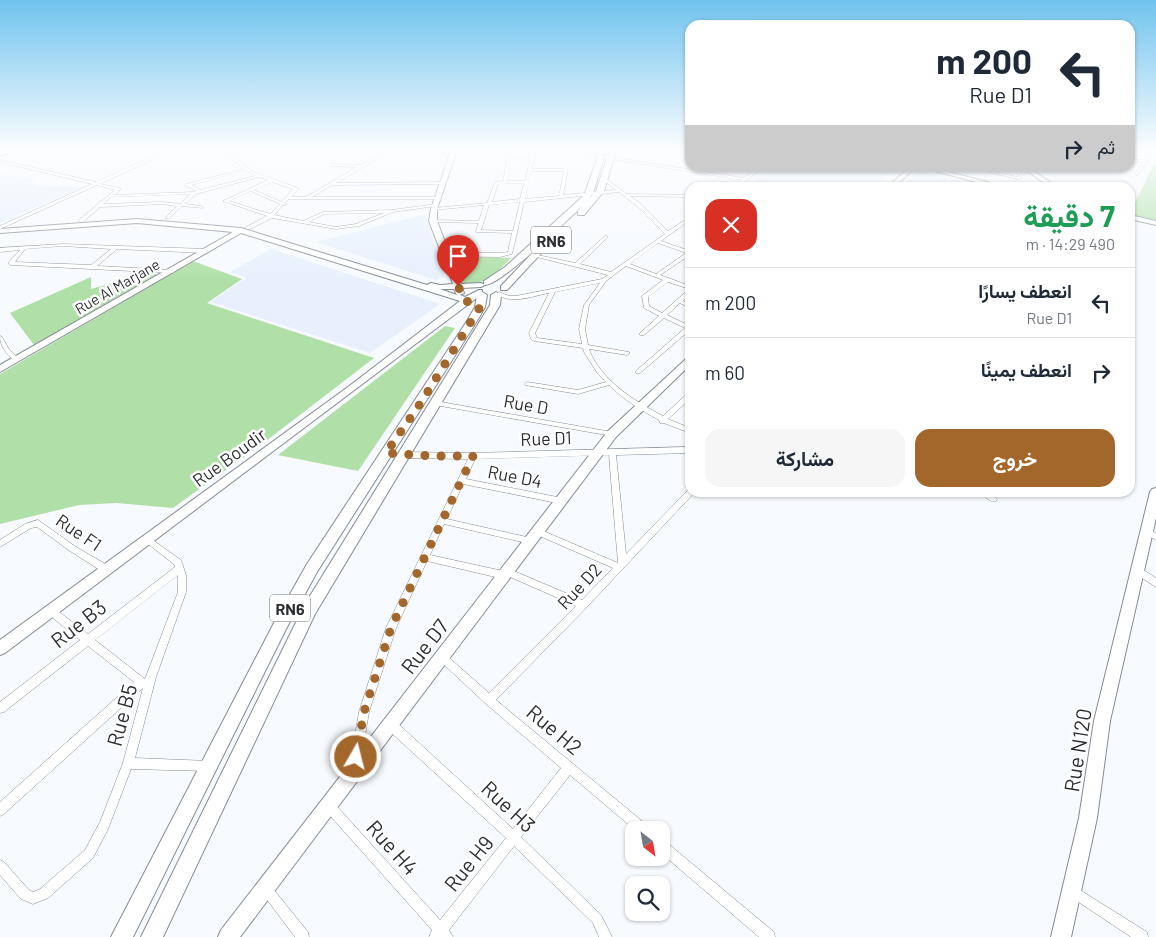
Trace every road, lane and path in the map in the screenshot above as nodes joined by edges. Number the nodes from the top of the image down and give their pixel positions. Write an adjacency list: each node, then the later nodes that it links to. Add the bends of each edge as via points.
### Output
1 (589, 193): 65 (main road, RN6, via 508,269)
2 (74, 194): 39 (street)
3 (113, 194): 16 (street)
4 (160, 194): 16 (street)
5 (195, 194): 23 (street)
6 (242, 194): 30 (street, via 225,201)
7 (260, 194): 24 (street)
8 (293, 194): 19 (street)
9 (314, 194): 20 (street)
10 (441, 194): 21 (main road)
11 (491, 194): 25 (street)
12 (524, 194): 22 (street)
13 (582, 194): 17 (street)
14 (599, 194): 52 (main road, RN6)
15 (626, 195): 18 (street); 43 (street)
16 (111, 196): 26 (street)
17 (561, 196): 22 (street)
18 (685, 196)
19 (290, 198): 20 (street); 24 (street)
20 (307, 198): 21 (street)
21 (440, 198): 28 (main road)
22 (523, 200): 25 (street); 42 (street)
23 (182, 204): 26 (street); 27 (street); 31 (street)
24 (284, 204): 30 (street)
25 (488, 204): 28 (street); 36 (street)
26 (99, 206): 33 (street)
27 (201, 207)
28 (435, 207): 29 (street); 35 (main road)
29 (392, 211): 34 (street, via 324,212); 34 (street, via 344,228)
30 (271, 216): 34 (street); 40 (street)
31 (167, 218): 33 (main road); 40 (main road)
32 (1135, 218): 38 (main road)
33 (81, 221): 39 (main road)
34 (304, 222)
35 (433, 222): 36 (street); 51 (main road)
36 (481, 222): 42 (street, via 479,232)
37 (685, 222): 43 (street)
38 (1156, 223)
39 (1, 228): 41 (main road, via 137,221)
40 (248, 228): 41 (main road, Rue Al Marjane); 62 (main road, via 431,285)
41 (239, 231): 49 (main road, Rue Al Marjane); 67 (main road)
42 (515, 232): 51 (street, via 511,251 500,255)
43 (668, 234): 45 (street)
44 (606, 237): 55 (street)
45 (657, 241): 50 (street); 54 (street)
46 (116, 247): 47 (street, via 63,245); 49 (street); 56 (street)
47 (24, 248): 48 (street); 56 (street, via 11,263)
48 (0, 250)
49 (206, 251): 57 (main road, Rue Al Marjane)
50 (685, 251)
51 (445, 254): 62 (main road)
52 (535, 255): 55 (street); 65 (main road, RN6)
53 (685, 256): 59 (street)
54 (625, 264): 58 (street); 59 (street)
55 (576, 265): 58 (street)
56 (93, 266): 57 (street)
57 (172, 271): 78 (main road, Rue Al Marjane)
58 (612, 274): 61 (street)
59 (657, 275): 60 (street)
60 (668, 279): 63 (street); 70 (street, via 645,297 648,309)
61 (604, 280): 64 (street); 75 (street, via 584,306 581,317)
62 (458, 286): 65 (main road); 67 (main road)
63 (685, 288)
64 (553, 290): 65 (street); 75 (street, via 532,338)
65 (491, 294): 67 (main road, Rue Boudir); 67 (main road, via 475,303); 85 (main road, RN6); 92 (main road, RN6)
66 (685, 295): 68 (street)
67 (465, 301): 104 (main road, Rue Boudir)
68 (679, 301): 69 (street); 70 (street)
69 (685, 304)
70 (662, 315): 71 (street); 73 (street)
71 (685, 326)
72 (685, 331): 81 (street)
73 (642, 334)
74 (0, 338): 76 (street)
75 (586, 348): 77 (street); 82 (street, via 595,366)
76 (3, 351): 78 (street)
77 (627, 353)
78 (16, 359): 80 (main road, Rue Al Marjane)
79 (685, 365): 86 (main road, Rue D7)
80 (0, 369)
81 (638, 372)
82 (610, 383): 83 (street, via 578,392); 86 (street)
83 (527, 384)
84 (685, 400): 87 (street)
85 (435, 403): 89 (street, Rue D); 93 (main road, RN6)
86 (639, 407): 87 (street); 89 (main road, Rue D7)
87 (662, 421): 88 (street)
88 (685, 429)
89 (612, 434): 91 (main road, Rue D7)
90 (685, 450): 91 (street, Rue D1)
91 (606, 451): 94 (street, Rue D1); 100 (main road, Rue D7); 107 (street)
92 (386, 453): 93 (main road); 123 (main road, RN6, via 312,568)
93 (403, 455): 94 (street, Rue D1); 136 (main road, RN6, via 310,609)
94 (473, 456): 95 (street)
95 (462, 481): 100 (street, Rue D4); 101 (street)
96 (1156, 492): 102 (main road, Rue N120)
97 (685, 497): 107 (street, Rue D2)
98 (991, 497): 99 (street)
99 (993, 499)
100 (562, 501): 103 (main road, Rue D7)
101 (443, 521): 103 (street); 106 (street)
102 (1152, 527): 110 (main road, Rue N120)
103 (534, 536): 107 (street); 111 (main road, Rue D7)
104 (148, 539): 108 (street, via 178,562); 109 (main road, Rue Boudir)
105 (0, 544): 109 (street, Rue F1, via 38,523)
106 (424, 557): 111 (street); 125 (street, via 391,628 364,712)
107 (621, 565): 113 (street, Rue D2)
108 (180, 568): 115 (street, Rue B3); 118 (street, Rue B5, via 182,592)
109 (106, 569): 114 (main road, Rue Boudir)
110 (1137, 570): 112 (street); 133 (main road, Rue N120, via 1102,722 1088,818)
111 (506, 573): 113 (street); 117 (main road, Rue D7)
112 (1156, 583)
113 (583, 605): 119 (street, Rue D2)
114 (51, 611): 115 (street, Rue B5); 116 (main road, Rue Boudir)
115 (86, 640): 118 (street, Rue B5); 120 (street, Rue B3)
116 (0, 648)
117 (443, 658): 119 (street, Rue H2); 121 (main road, Rue D7)
118 (145, 684): 122 (street, Rue B5); 127 (street)
119 (489, 700): 124 (street, Rue H2)
120 (0, 708)
121 (390, 724): 125 (main road, Rue D7); 129 (street, Rue H3)
122 (128, 763): 123 (street); 131 (street, Rue B5, via 89,854 44,894 33,898 25,895)
123 (209, 766): 135 (main road, RN6)
124 (569, 767): 128 (street, Rue H2); 129 (street, Rue H9)
125 (354, 770): 126 (main road, Rue D7)
126 (329, 806): 132 (main road, Rue D7); 134 (street, Rue H4)
127 (0, 810)
128 (633, 821)
129 (514, 838): 134 (street, Rue H9); 139 (street, Rue H3, via 597,919)
130 (670, 853): 140 (street)
131 (0, 866)
132 (264, 888): 137 (main road, Rue D7); 138 (street)
133 (1072, 891): 141 (main road, Rue N120); 142 (street)
134 (441, 935)
135 (122, 937)
136 (152, 937)
137 (228, 937)
138 (303, 937)
139 (606, 937)
140 (769, 937)
141 (1061, 937)
142 (1142, 937)

